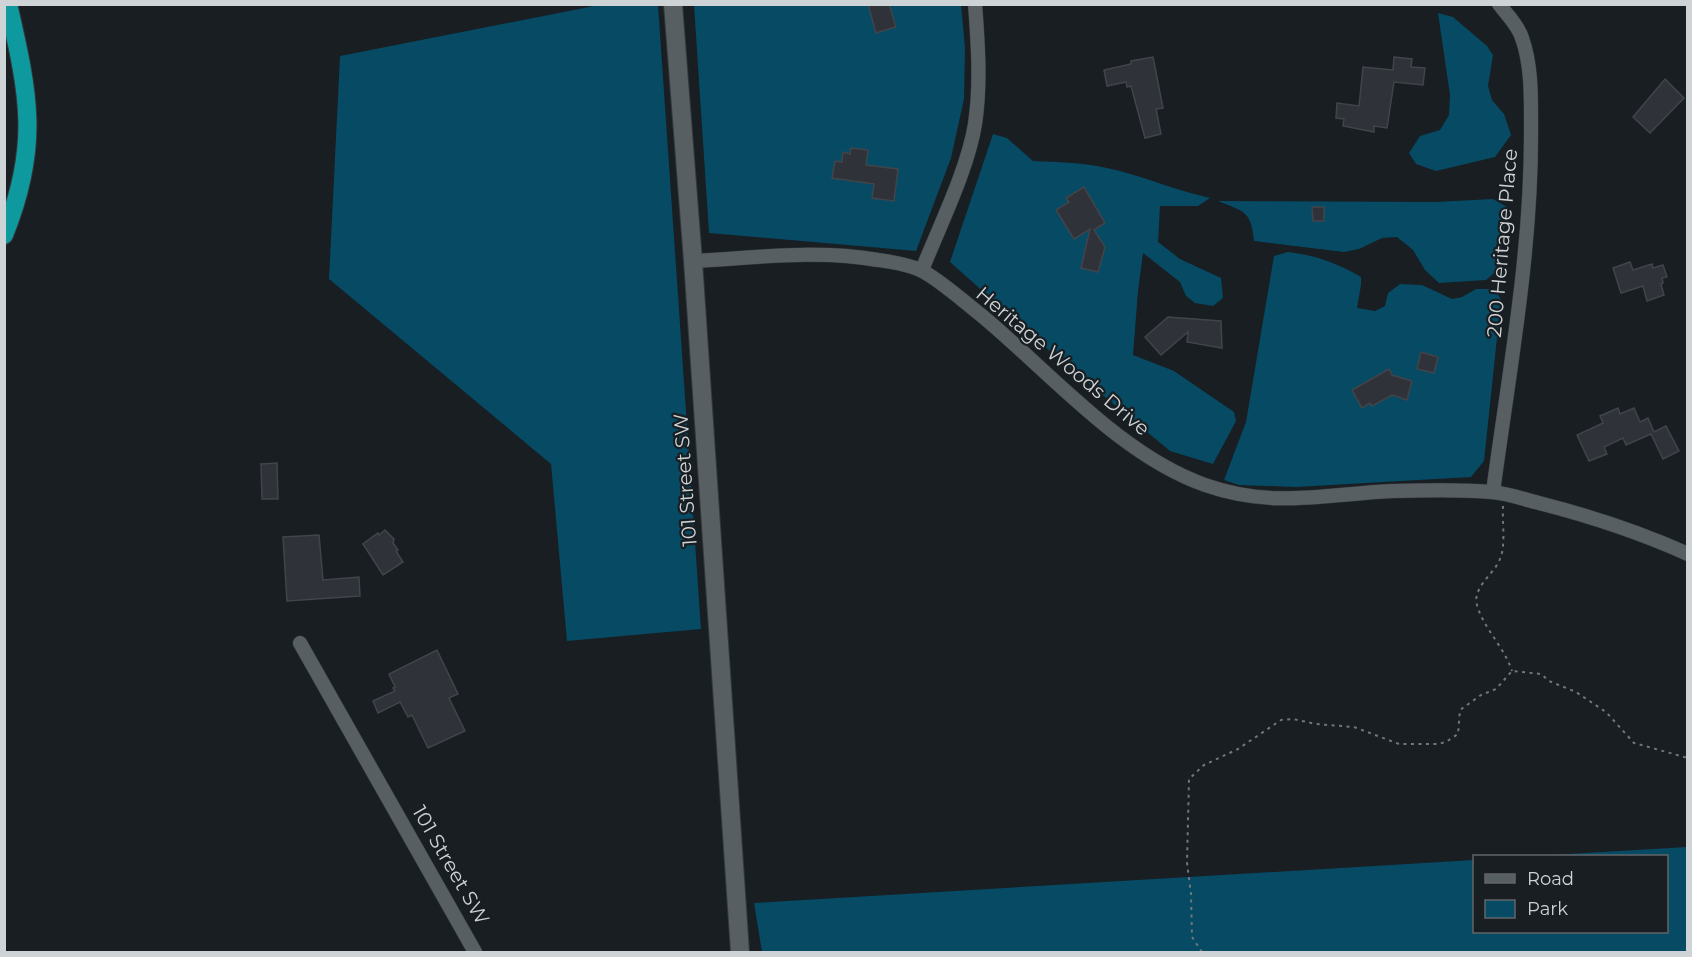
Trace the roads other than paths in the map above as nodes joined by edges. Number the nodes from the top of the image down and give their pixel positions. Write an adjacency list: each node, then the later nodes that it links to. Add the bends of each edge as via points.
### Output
1 (8, 4): 5 (highway, via 22,65 29,128 24,176)
2 (674, 4): 6 (street, 101 Street SW)
3 (975, 4): 7 (street, via 975,124 966,161)
4 (1499, 4): 8 (street, 200 Heritage Place, via 1522,35 1526,51 1531,98 1531,184)
5 (4, 235)
6 (693, 261): 7 (street, Heritage Woods Drive, via 835,254); 12 (street, 101 Street SW)
7 (922, 270): 8 (street, Heritage Woods Drive, via 1016,344 1118,436 1145,456 1203,484 1276,500 1392,491)
8 (1498, 493): 9 (street, Heritage Woods Drive, via 1596,519)
9 (1688, 554)
10 (300, 643): 11 (street, 101 Street SW)
11 (474, 952)
12 (740, 952)

